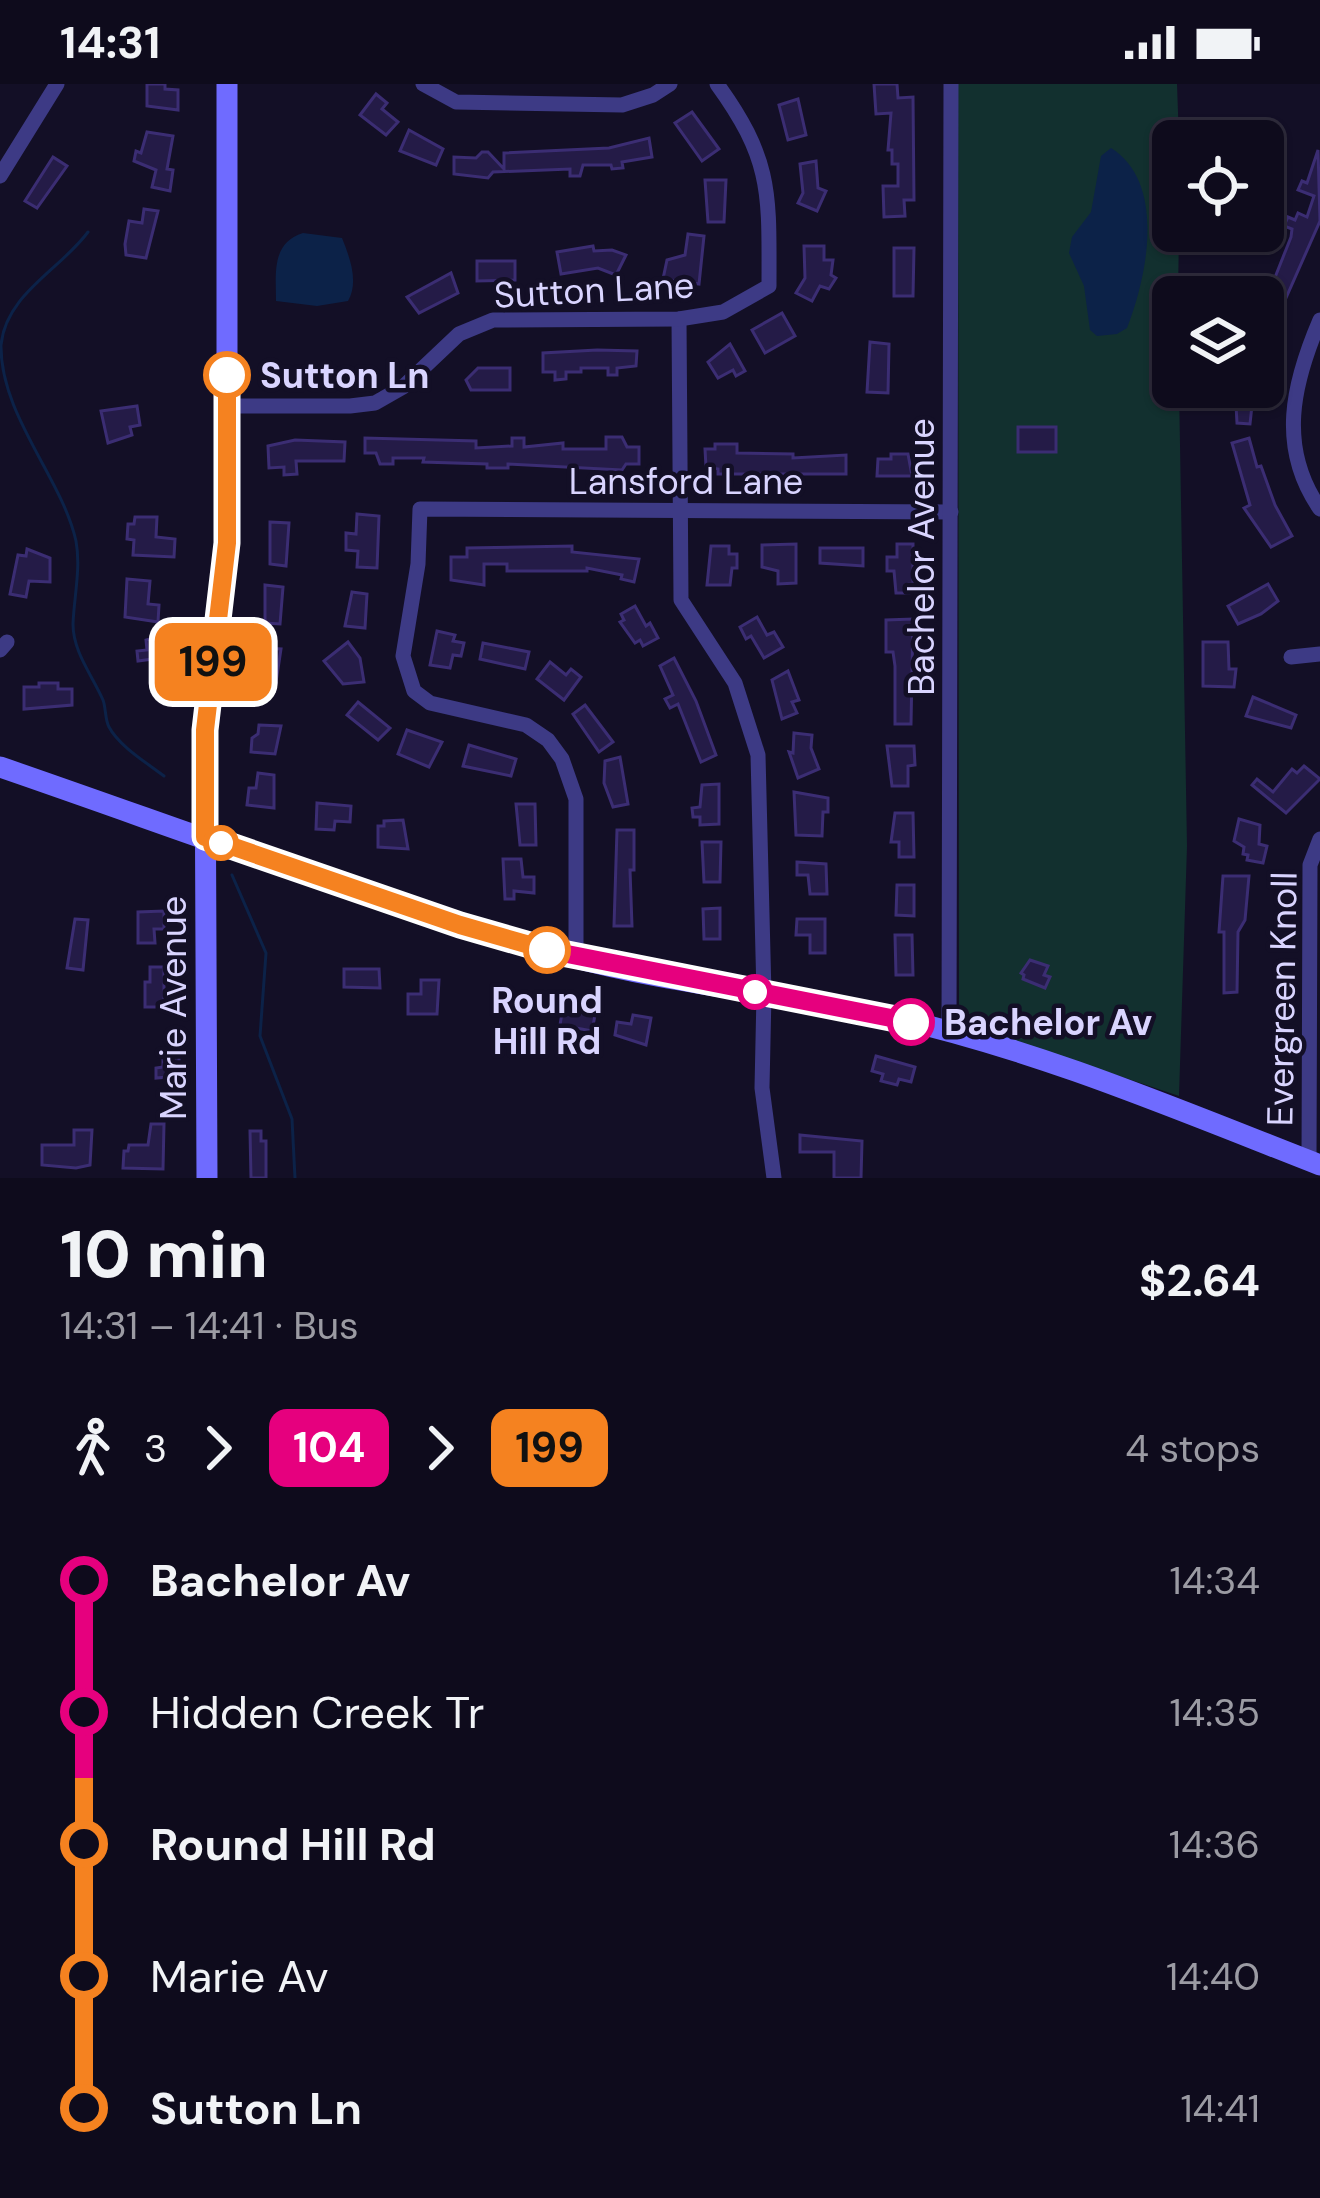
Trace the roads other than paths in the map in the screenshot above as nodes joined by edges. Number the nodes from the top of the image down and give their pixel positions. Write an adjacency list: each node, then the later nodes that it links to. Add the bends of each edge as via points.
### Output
1 (57, 84): 7 (street)
2 (227, 84): 10 (main road, Marie Avenue)
3 (423, 84): 4 (street, via 457,102 622,106)
4 (670, 84)
5 (717, 84): 8 (street, Sutton Lane, via 748,127 762,166 769,286 723,312)
6 (951, 84): 13 (street, Bachelor Avenue)
7 (0, 176)
8 (679, 320): 10 (street, Sutton Lane, via 493,320 459,334 375,403); 12 (street)
9 (1320, 320): 11 (street, via 1293,406 1301,472)
10 (227, 406): 17 (main road, Marie Avenue, via 227,543 205,730)
11 (1320, 509)
12 (677, 511): 13 (street, Lansford Lane); 19 (street, Lansford Lane, via 420,509 403,656 414,691 430,703 526,725 562,759 576,799); 20 (street, via 681,599 735,682 758,755)
13 (951, 512): 21 (street, Bachelor Avenue)
14 (1320, 654): 15 (street)
15 (1292, 658)
16 (0, 767): 17 (main road)
17 (205, 837): 19 (main road); 23 (main road, Marie Avenue)
18 (1320, 839): 22 (street, Evergreen Knoll, via 1310,865)
19 (576, 958): 20 (main road)
20 (764, 994): 21 (main road); 24 (street, via 761,1088)
21 (949, 1031): 22 (main road)
22 (1314, 1163)
23 (207, 1178)
24 (773, 1178)

